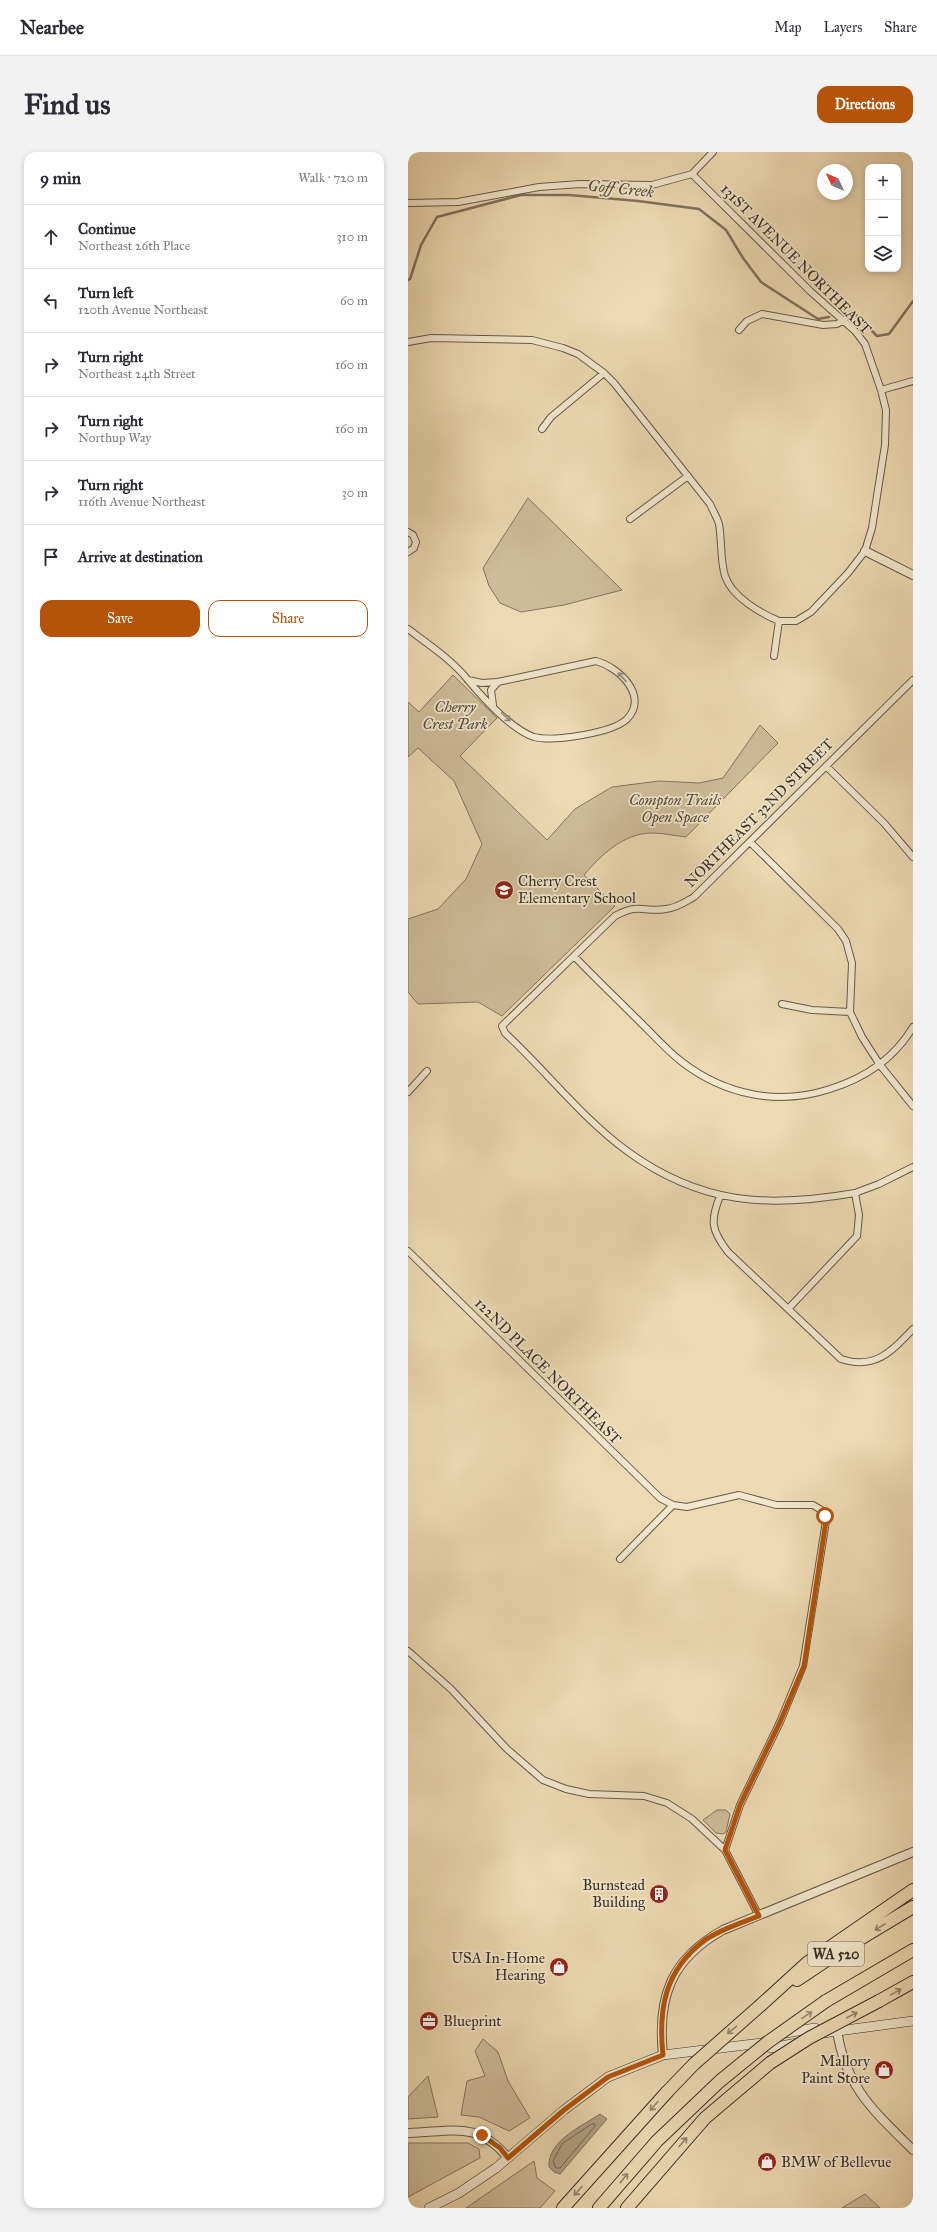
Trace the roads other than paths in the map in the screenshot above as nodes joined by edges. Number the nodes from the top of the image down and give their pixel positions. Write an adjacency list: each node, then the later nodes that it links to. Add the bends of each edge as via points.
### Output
1 (713, 152): 2 (street)
2 (692, 174): 3 (street, via 652,185 573,184 539,187 458,202); 4 (street, 131ST AVENUE NORTHEAST, via 810,291)
3 (408, 203)
4 (844, 320): 5 (street, via 837,324 823,325 762,314 747,321); 9 (street, 131ST AVENUE NORTHEAST, via 865,344)
5 (739, 330)
6 (408, 342): 7 (street, via 431,338 532,340 578,354)
7 (604, 373): 10 (street, via 551,416); 11 (street)
8 (913, 381): 9 (street)
9 (882, 390): 14 (street, 131ST AVENUE NORTHEAST, via 886,410 885,445 872,528)
10 (542, 430)
11 (688, 476): 12 (street); 17 (street, via 710,504 718,523 722,563 731,587 751,605)
12 (630, 519)
13 (408, 532): 15 (street, via 413,535 416,542 414,548)
14 (865, 551): 16 (street); 17 (street, via 810,612 796,621)
15 (408, 552)
16 (913, 575)
17 (779, 621): 19 (street)
18 (408, 629): 20 (street, via 436,650)
19 (774, 656)
20 (468, 680): 22 (street); 23 (street)
21 (913, 680): 24 (street, NORTHEAST 32ND STREET)
22 (498, 682): 23 (street, via 491,690); 23 (street, one-way to 22, via 522,731 534,736 558,739 615,726 626,720 634,704 632,688 626,680 616,670 596,661)
23 (493, 705)
24 (826, 766): 25 (street, NORTHEAST 32ND STREET); 26 (street, via 884,823)
25 (750, 842): 27 (street, NORTHEAST 32ND STREET, via 694,897 675,908 664,910 639,907 626,910 615,916); 29 (street, via 838,929 846,941 852,963)
26 (913, 857)
27 (574, 956): 31 (street, via 680,1061 704,1077 731,1090 779,1098 814,1094 843,1085); 37 (street, NORTHEAST 32ND STREET, via 502,1026 505,1033 626,1150 677,1180)
28 (782, 1004): 29 (street, via 812,1010)
29 (850, 1012): 31 (street)
30 (913, 1027): 31 (street)
31 (880, 1065): 34 (street)
32 (427, 1071): 33 (street)
33 (408, 1092)
34 (913, 1106)
35 (913, 1167): 36 (street)
36 (855, 1193): 37 (street, via 811,1201 768,1202); 39 (street, via 859,1215 857,1236)
37 (720, 1196): 39 (street, via 713,1215 720,1241 728,1252)
38 (408, 1252): 41 (street, 122ND PLACE NORTHEAST, via 642,1482 660,1498)
39 (788, 1309): 40 (street, via 841,1359 852,1363 863,1363 885,1356)
40 (913, 1329)
41 (673, 1505): 42 (street); 44 (street, via 687,1507 739,1495 776,1504 813,1505 823,1511 826,1521 804,1666 740,1805)
42 (620, 1559)
43 (408, 1651): 44 (street, via 451,1689 507,1749 543,1780 589,1794 644,1796 667,1803 692,1819)
44 (725, 1850): 48 (street)
45 (913, 1852): 48 (street)
46 (913, 1890): 53 (highway, via 807,1963)
47 (913, 1907): 53 (highway, WA 520, one-way to 53, via 845,1948)
48 (759, 1916): 56 (street, via 706,1940 689,1954 678,1969 668,1987 662,2007 660,2029)
49 (913, 1950): 51 (highway, WA 520)
50 (913, 1958): 51 (highway)
51 (880, 1970): 62 (highway, WA 520, one-way to 51, bridge, via 657,2141 720,2081 768,2042 826,2001)
52 (913, 1982): 63 (highway, one-way to 52, bridge, via 714,2109 770,2063 809,2038)
53 (762, 2004): 61 (highway, WA 520, one-way to 61, bridge, via 699,2059)
54 (913, 2021): 55 (main road)
55 (837, 2031): 56 (main road, via 823,2033 815,2028 772,2035 762,2043); 58 (street, via 844,2060 854,2085 869,2105)
56 (663, 2055): 59 (main road, via 608,2077 564,2110)
57 (408, 2133): 59 (street, via 474,2132 496,2144)
58 (913, 2150)
59 (508, 2158): 60 (main road, via 459,2193)
60 (428, 2208)
61 (563, 2208)
62 (599, 2208)
63 (628, 2208)

